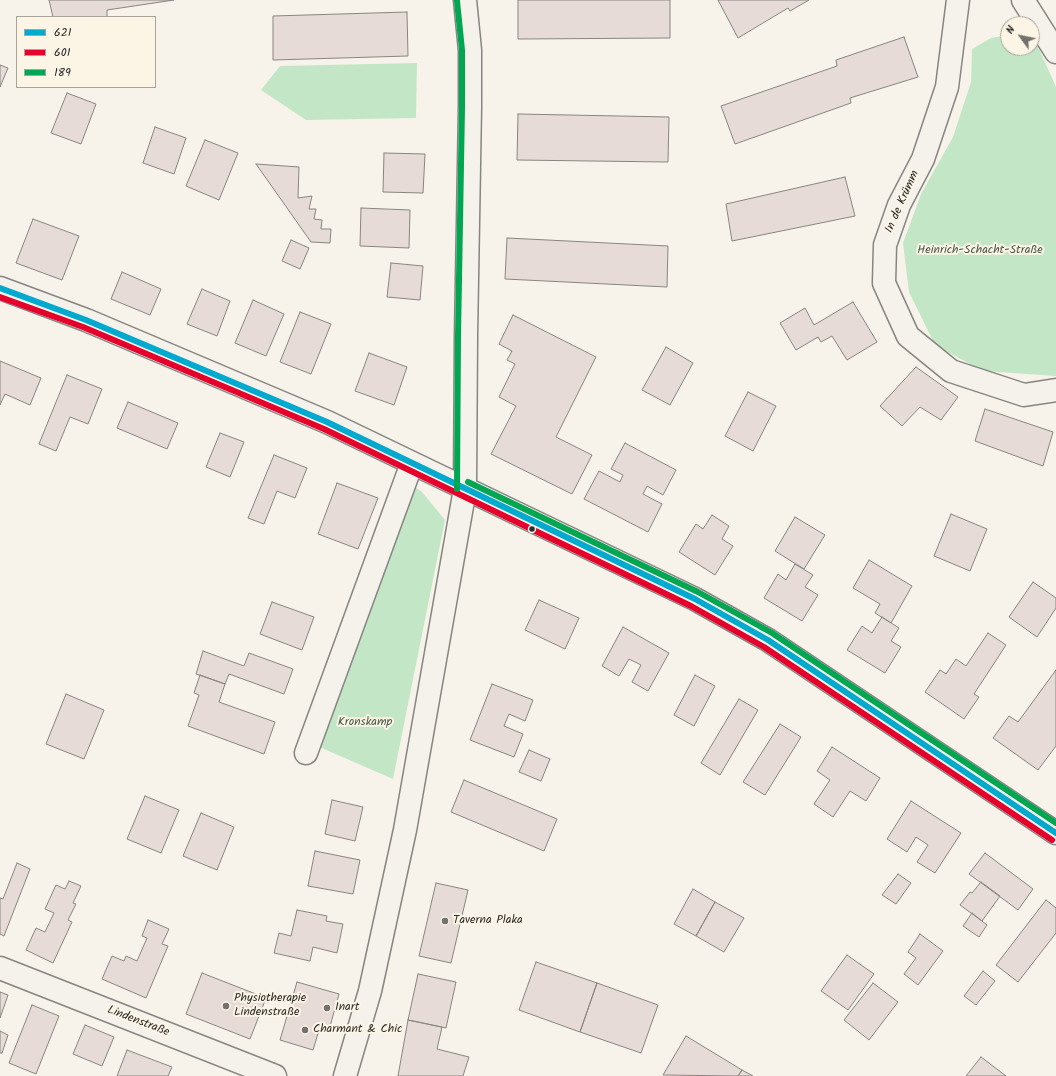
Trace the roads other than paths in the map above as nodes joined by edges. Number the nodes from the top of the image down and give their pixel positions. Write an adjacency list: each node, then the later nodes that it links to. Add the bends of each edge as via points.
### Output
1 (465, 0): 8 (street, via 470,50 470,107)
2 (958, 0): 6 (street, In de Krümm, via 947,87 923,159 899,205 885,245 884,283 908,336 951,371 1024,395)
3 (1023, 0): 4 (street)
4 (1055, 48)
5 (0, 288): 7 (street, via 158,349 327,422)
6 (1056, 390)
7 (412, 463): 8 (street); 9 (street)
8 (465, 489): 10 (street, via 695,600 768,640); 13 (street, via 405,830 370,991)
9 (306, 753)
10 (1056, 833)
11 (0, 968): 12 (street, Lindenstraße)
12 (275, 1076)
13 (346, 1076)

